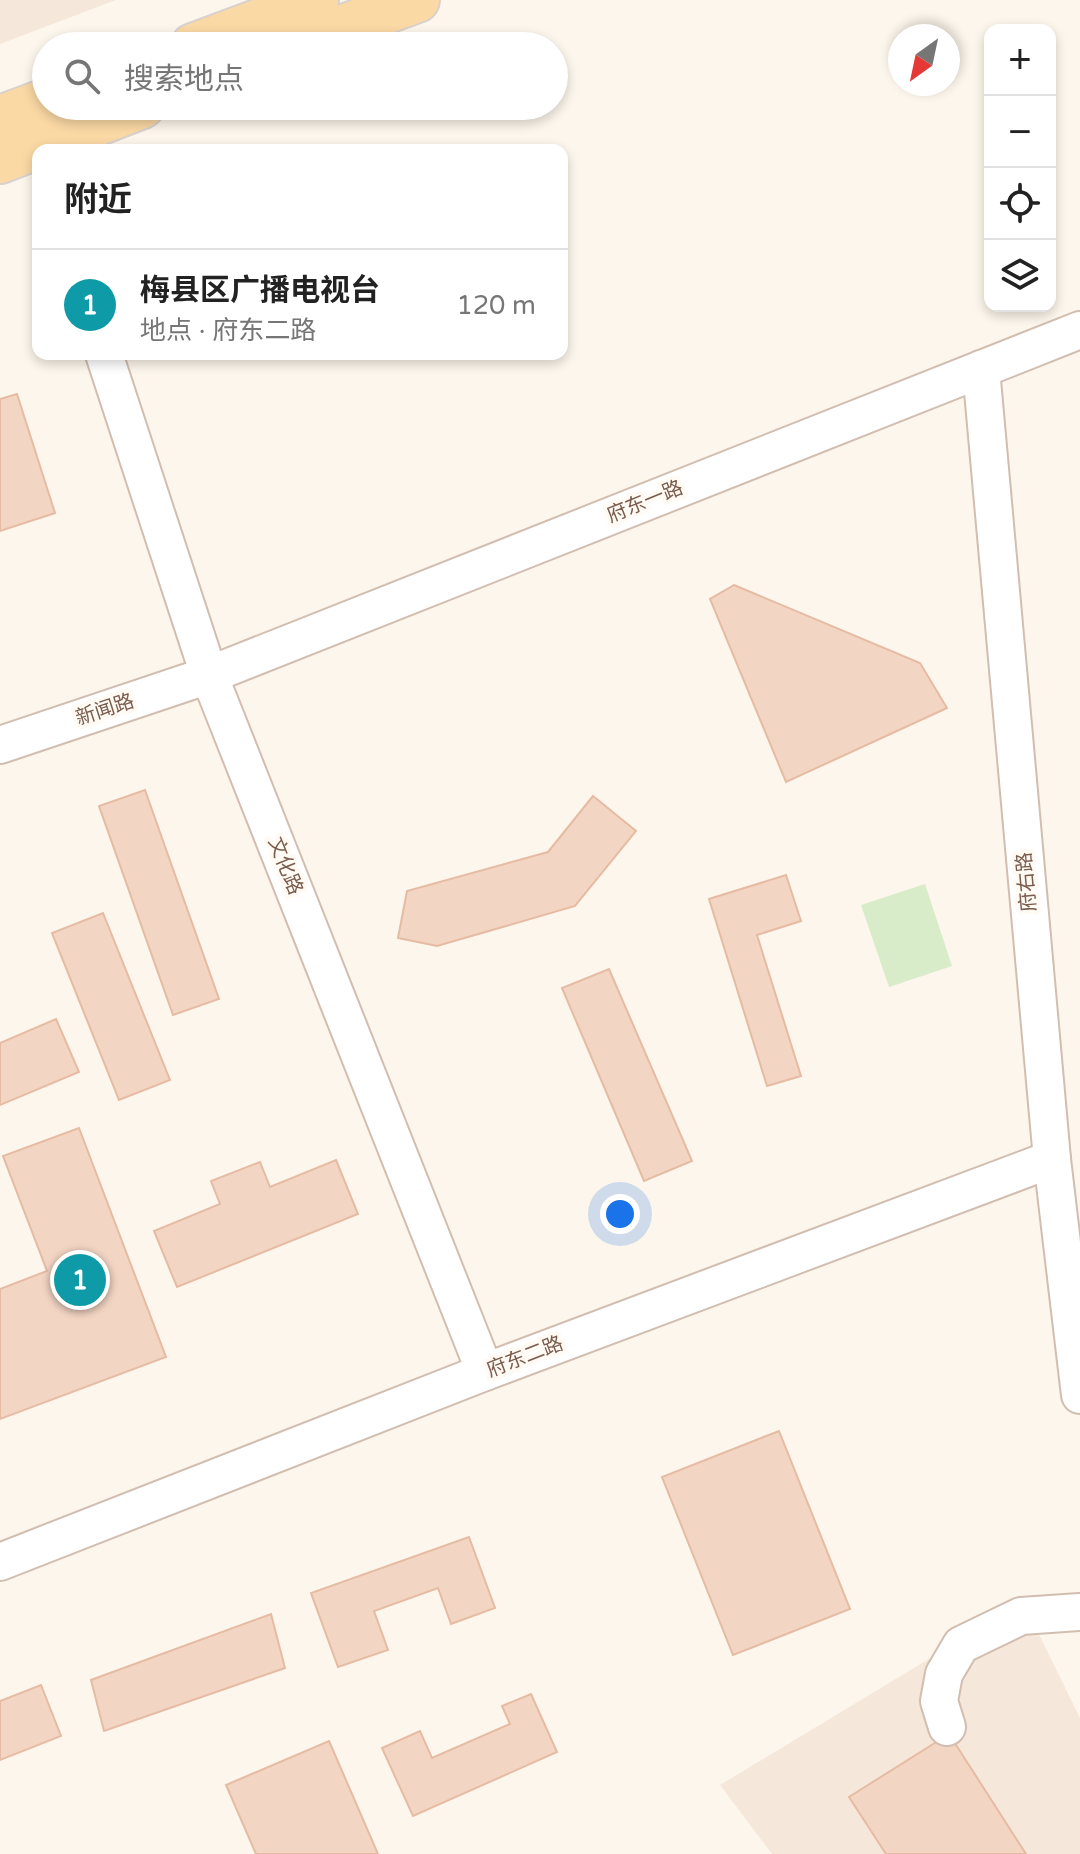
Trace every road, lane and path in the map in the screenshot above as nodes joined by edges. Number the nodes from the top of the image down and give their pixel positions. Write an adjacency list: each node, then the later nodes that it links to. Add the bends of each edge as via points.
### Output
1 (417, 0): 2 (main road)
2 (310, 16): 3 (main road)
3 (248, 32)
4 (32, 106): 5 (main road)
5 (0, 118)
6 (107, 120): 7 (main road)
7 (47, 144)
8 (1080, 330): 10 (street, 府东一路)
9 (106, 360): 11 (street, 文化路)
10 (981, 369): 11 (street, 府东一路); 13 (street, 府右路)
11 (209, 675): 12 (street, 新闻路); 14 (street, 文化路)
12 (0, 745)
13 (1052, 1159): 14 (street, 府东二路); 15 (street, 府右路)
14 (485, 1372): 16 (street, 府东二路)
15 (1080, 1395)
16 (0, 1562)
17 (1080, 1612): 18 (street, via 1021,1616 961,1645 944,1674 939,1701)
18 (947, 1727)

